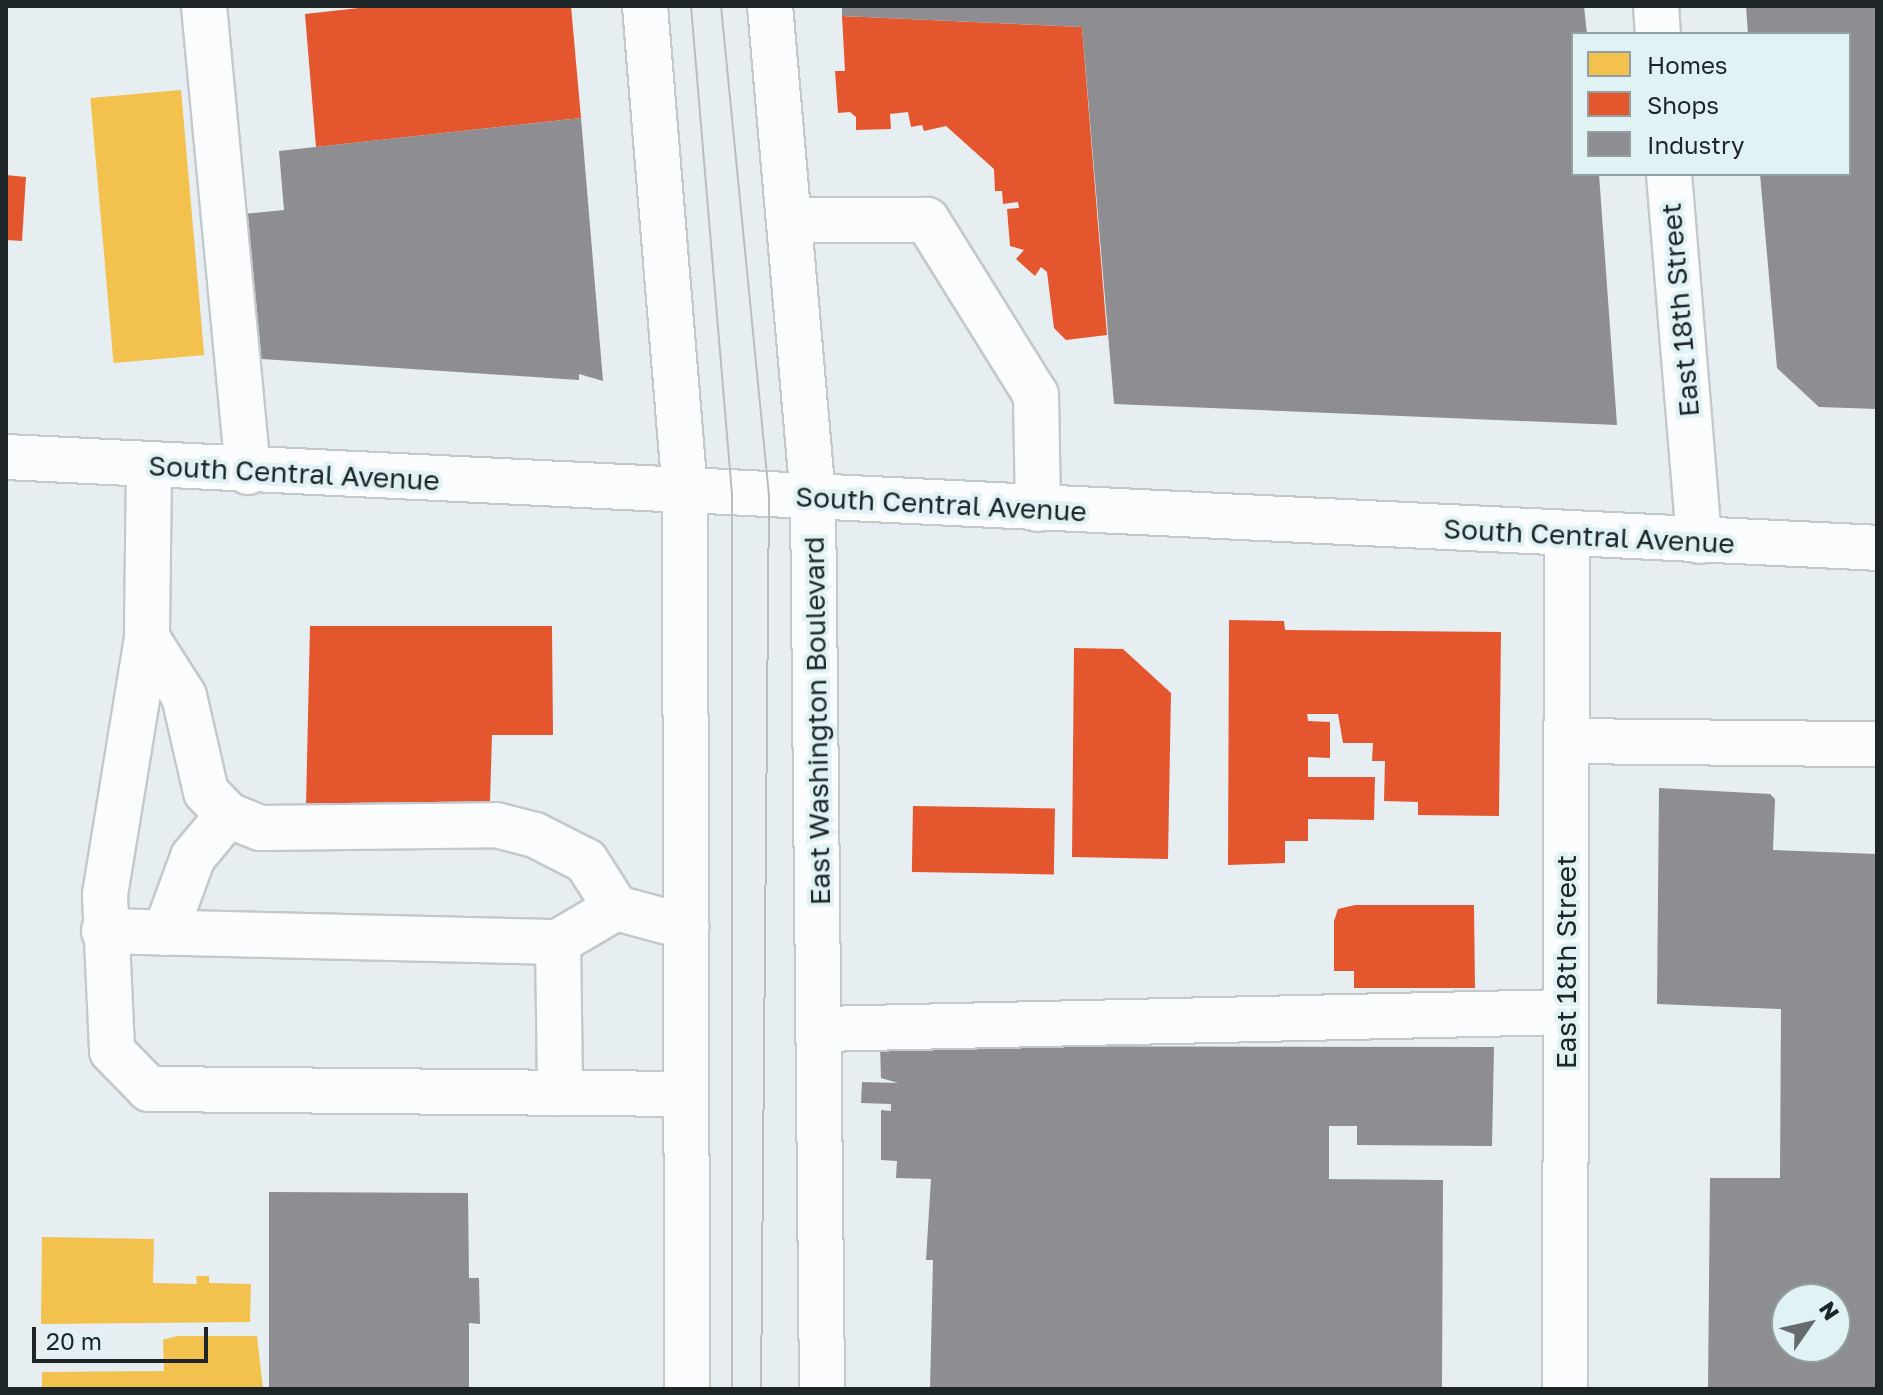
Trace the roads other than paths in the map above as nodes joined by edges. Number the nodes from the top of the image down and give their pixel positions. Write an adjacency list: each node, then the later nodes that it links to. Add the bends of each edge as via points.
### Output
1 (204, 6): 10 (main road)
2 (645, 6): 11 (main road)
3 (770, 6): 7 (main road, East Washington Boulevard)
4 (1656, 6): 5 (main road)
5 (1658, 32)
6 (1669, 176): 15 (main road, East 18th Street)
7 (789, 220): 12 (main road, East Washington Boulevard); 13 (main road, via 927,220 1036,395)
8 (6, 457): 9 (main road, South Central Avenue)
9 (149, 467): 10 (main road, South Central Avenue); 17 (main road)
10 (248, 472): 11 (main road, South Central Avenue)
11 (685, 491): 12 (main road, South Central Avenue); 23 (main road)
12 (813, 498): 13 (main road, South Central Avenue); 27 (main road, East Washington Boulevard)
13 (1038, 509): 14 (main road, South Central Avenue)
14 (1567, 535): 15 (main road, South Central Avenue); 18 (main road, East 18th Street)
15 (1699, 541): 16 (main road, South Central Avenue)
16 (1877, 548)
17 (147, 638): 20 (main road, via 184,696 206,792); 22 (main road)
18 (1566, 741): 19 (main road); 26 (main road, East 18th Street)
19 (1877, 744)
20 (228, 815): 21 (main road, via 261,828 496,825 535,835 586,861); 24 (main road, via 193,857)
21 (616, 908): 23 (main road); 25 (main road)
22 (104, 913): 24 (main road); 28 (main road, via 112,1051 149,1089)
23 (687, 927): 29 (main road)
24 (165, 933): 25 (main road)
25 (558, 942): 28 (main road)
26 (1566, 1012): 27 (main road); 32 (main road, East 18th Street)
27 (822, 1029): 31 (main road, East Washington Boulevard)
28 (560, 1093): 29 (main road)
29 (686, 1094): 30 (main road)
30 (687, 1389)
31 (822, 1389)
32 (1565, 1389)

